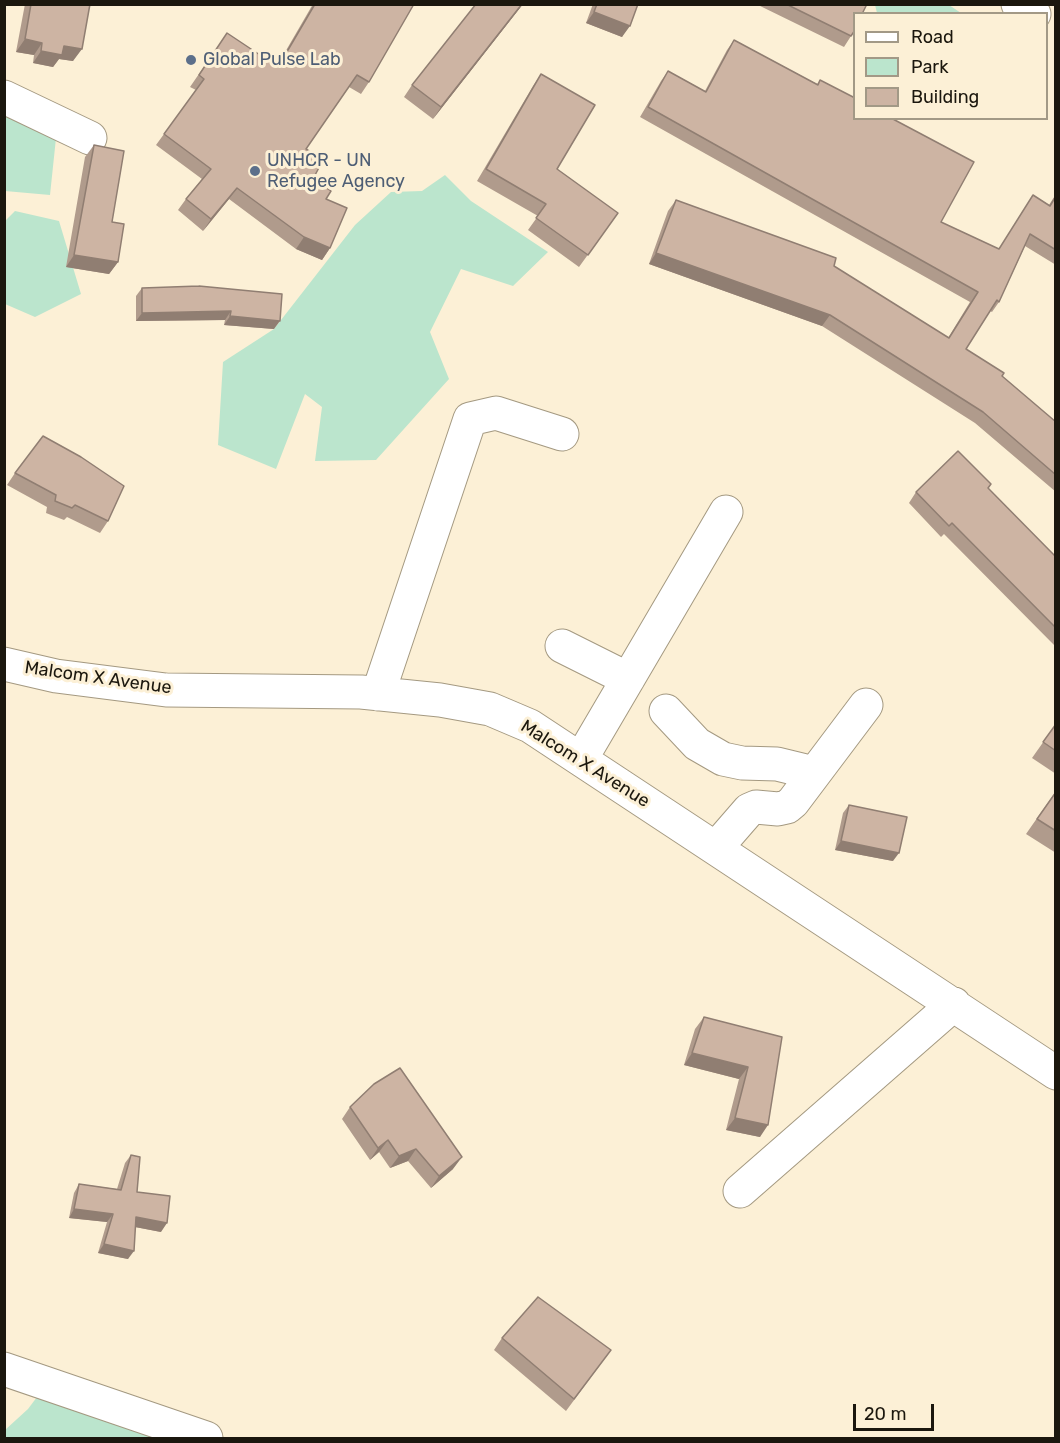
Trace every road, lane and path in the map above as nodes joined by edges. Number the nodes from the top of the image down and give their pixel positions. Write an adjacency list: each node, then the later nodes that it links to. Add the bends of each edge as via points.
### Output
1 (1018, 4): 2 (street)
2 (1031, 12)
3 (4, 97): 4 (street)
4 (90, 138)
5 (562, 434): 10 (street, via 496,413 470,419)
6 (726, 512): 9 (street)
7 (562, 646): 9 (street)
8 (4, 664): 10 (street, Malcom X Avenue, via 56,676 166,690)
9 (628, 679): 13 (street)
10 (378, 694): 13 (street, Malcom X Avenue, via 490,709 530,726)
11 (866, 705): 14 (street)
12 (666, 711): 14 (street, via 697,744 723,759 777,764)
13 (581, 759): 15 (street, Malcom X Avenue)
14 (814, 773): 15 (street, via 787,807 749,810)
15 (716, 848): 16 (street, Malcom X Avenue)
16 (954, 1004): 17 (street, Malcom X Avenue); 18 (street)
17 (1056, 1072)
18 (740, 1191)
19 (4, 1370): 20 (street)
20 (206, 1438)

